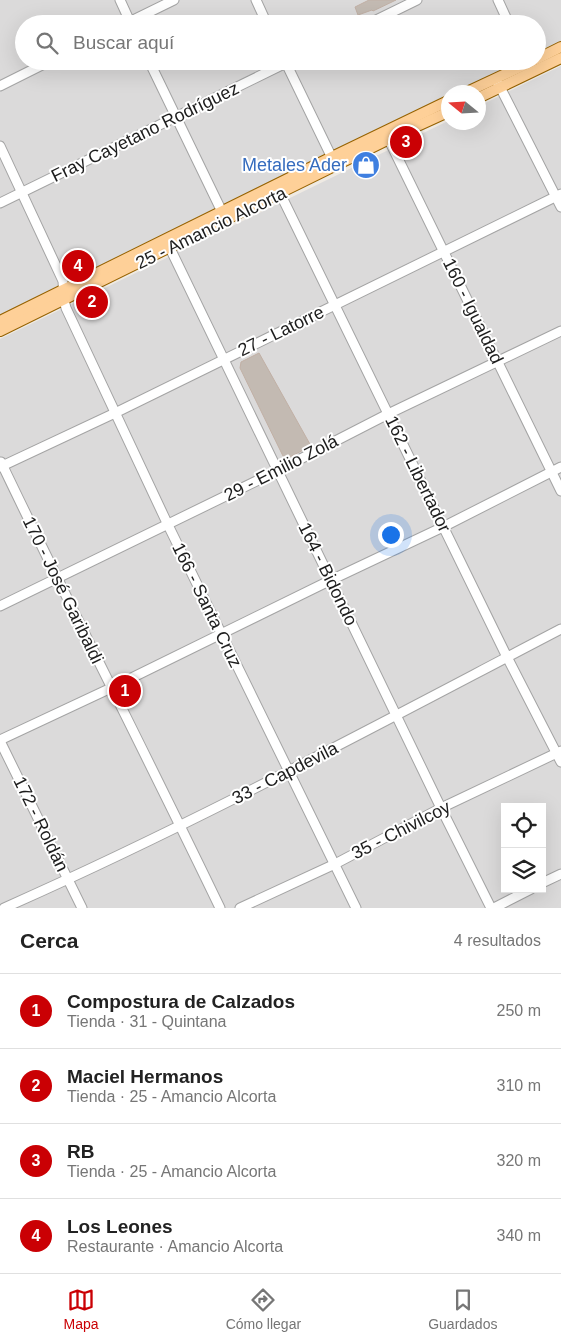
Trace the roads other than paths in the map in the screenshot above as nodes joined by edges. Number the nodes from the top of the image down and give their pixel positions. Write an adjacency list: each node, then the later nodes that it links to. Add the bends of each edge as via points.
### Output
1 (120, 0): 6 (street)
2 (174, 0): 7 (street)
3 (256, 0): 8 (street)
4 (417, 0): 9 (street)
5 (498, 0): 10 (street)
6 (126, 15)
7 (145, 15)
8 (263, 15)
9 (386, 15)
10 (505, 15)
11 (561, 47): 12 (main road)
12 (546, 55)
13 (561, 58): 14 (main road)
14 (546, 61)
15 (32, 70): 21 (street)
16 (153, 70): 26 (street)
17 (271, 70): 26 (street, Fray Cayetano Rodríguez)
18 (291, 70): 29 (street)
19 (520, 70): 20 (main road)
20 (498, 83): 22 (main road); 23 (main road); 32 (street)
21 (0, 86)
22 (486, 86)
23 (486, 92)
24 (441, 105): 27 (main road)
25 (441, 115): 27 (main road, 25 - Amancio Alcorta)
26 (176, 117): 31 (street, Fray Cayetano Rodríguez); 35 (street)
27 (387, 135): 29 (main road, 25 - Amancio Alcorta); 37 (street, 160 - Igualdad)
28 (0, 146): 31 (street, 166 - Santa Cruz)
29 (334, 161): 30 (main road, 25 - Amancio Alcorta)
30 (278, 190): 35 (main road, 25 - Amancio Alcorta); 40 (street, 162 - Libertador)
31 (22, 192): 33 (street, Fray Cayetano Rodríguez); 38 (street, 166 - Santa Cruz, via 63,281)
32 (558, 195): 34 (street); 37 (street, 27 - Latorre)
33 (0, 203)
34 (561, 207)
35 (224, 216): 36 (main road, 25 - Amancio Alcorta)
36 (168, 244): 38 (main road); 39 (main road, 25 - Amancio Alcorta); 44 (street, 164 - Bidondo)
37 (443, 251): 40 (street, 27 - Latorre); 45 (street, 160 - Igualdad)
38 (63, 289): 39 (street, 166 - Santa Cruz); 41 (main road)
39 (64, 300): 43 (main road, 25 - Amancio Alcorta); 46 (street, 166 - Santa Cruz)
40 (334, 305): 44 (street, 27 - Latorre); 47 (street, 162 - Libertador)
41 (0, 321)
42 (561, 331): 45 (street, 29 - Emilio Zolá)
43 (0, 332)
44 (224, 359): 46 (street, 27 - Latorre); 50 (street, 164 - Bidondo)
45 (498, 362): 47 (street, 29 - Emilio Zolá); 51 (street, 160 - Igualdad)
46 (115, 413): 48 (street, 27 - Latorre); 53 (street, 166 - Santa Cruz)
47 (388, 414): 50 (street, 29 - Emilio Zolá); 54 (street, 162 - Libertador)
48 (1, 464): 55 (street, 170 - José Garibaldi)
49 (561, 467): 51 (street)
50 (277, 471): 53 (street, 29 - Emilio Zolá); 56 (street, 164 - Bidondo)
51 (552, 472): 52 (street, 160 - Igualdad); 54 (street)
52 (561, 491)
53 (168, 524): 55 (street, 29 - Emilio Zolá); 59 (street, 166 - Santa Cruz)
54 (443, 527): 56 (street); 60 (street, 162 - Libertador)
55 (57, 578): 57 (street, 29 - Emilio Zolá); 61 (street, 170 - José Garibaldi)
56 (331, 580): 59 (street); 62 (street, 164 - Bidondo)
57 (0, 606)
58 (561, 629): 60 (street, 33 - Capdevila)
59 (222, 634): 61 (street); 66 (street, 166 - Santa Cruz)
60 (507, 657): 62 (street, 33 - Capdevila); 64 (street, 162 - Libertador)
61 (111, 688): 63 (street); 68 (street, 170 - José Garibaldi)
62 (397, 716): 66 (street, 33 - Capdevila); 67 (street, 164 - Bidondo)
63 (0, 741): 71 (street, 172 - Roldán)
64 (559, 752): 65 (street, 162 - Libertador); 67 (street, 35 - Chivilcoy)
65 (561, 762)
66 (288, 772): 68 (street, 33 - Capdevila); 69 (street, 166 - Santa Cruz)
67 (441, 808): 69 (street, 35 - Chivilcoy); 79 (street, 164 - Bidondo)
68 (180, 825): 71 (street, 33 - Capdevila); 76 (street, 170 - José Garibaldi)
69 (335, 864): 77 (street, 35 - Chivilcoy); 78 (street, 166 - Santa Cruz)
70 (561, 874): 72 (street)
71 (68, 879): 74 (street, 33 - Capdevila); 75 (street, 172 - Roldán)
72 (546, 881)
73 (523, 893): 79 (street)
74 (4, 908)
75 (82, 908)
76 (220, 908)
77 (240, 908)
78 (356, 908)
79 (493, 908)

